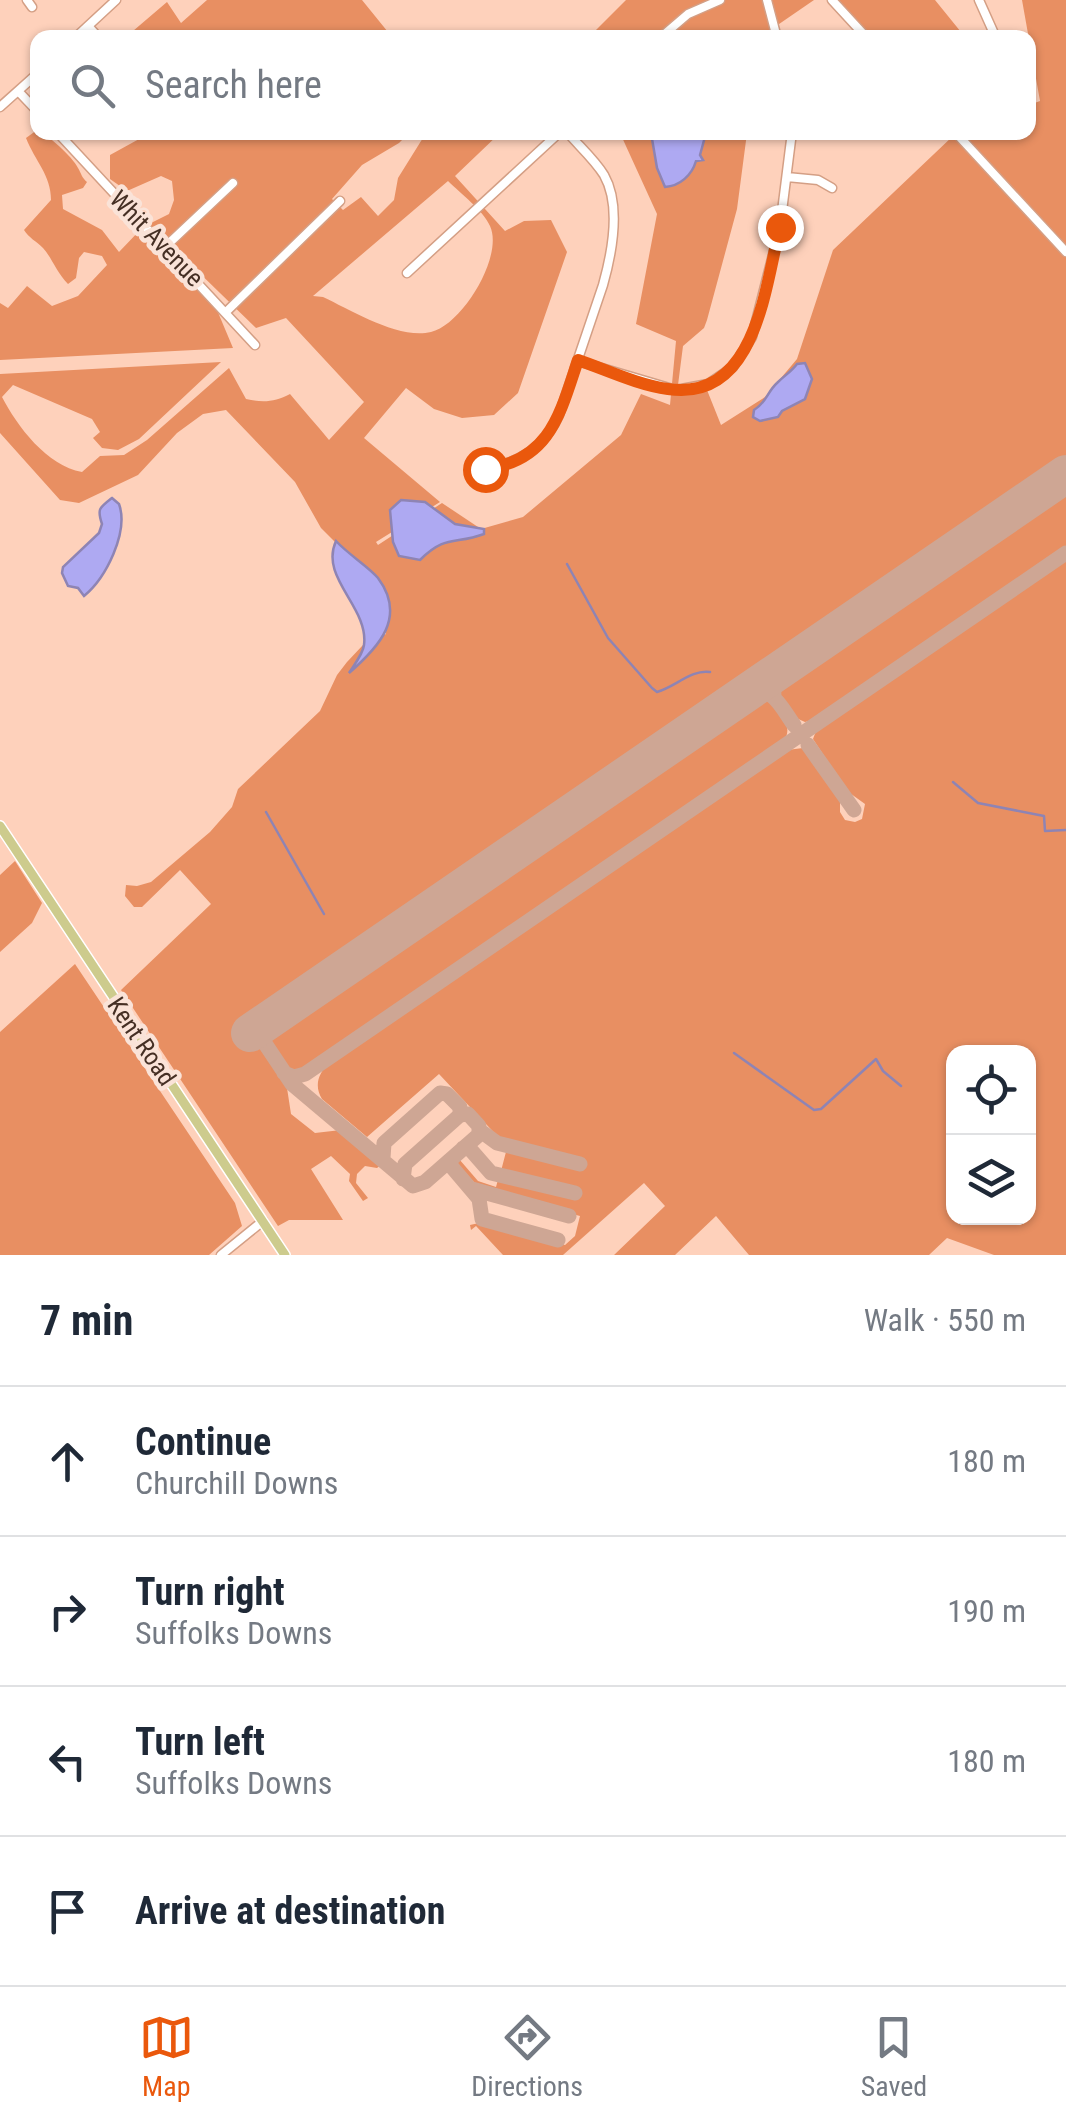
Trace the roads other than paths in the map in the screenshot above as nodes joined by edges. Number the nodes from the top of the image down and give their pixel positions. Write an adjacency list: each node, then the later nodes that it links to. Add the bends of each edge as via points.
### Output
1 (116, 0): 6 (street)
2 (720, 0): 9 (street)
3 (767, 0): 10 (street)
4 (832, 0): 11 (street)
5 (979, 0): 12 (street)
6 (88, 26): 7 (street); 8 (street)
7 (84, 30)
8 (92, 30)
9 (669, 30)
10 (775, 30)
11 (860, 30)
12 (992, 30)
13 (30, 80): 14 (street)
14 (18, 90): 15 (street); 16 (street)
15 (30, 103)
16 (0, 107)
17 (64, 140): 26 (street, Whit Avenue)
18 (554, 140): 28 (street)
19 (571, 140): 31 (street, via 598,167 612,199 608,266)
20 (791, 140): 22 (street)
21 (962, 140): 27 (street)
22 (787, 176): 24 (street); 31 (street, via 752,336 730,370 708,384 676,390)
23 (233, 184): 26 (street)
24 (832, 188)
25 (340, 201): 29 (street)
26 (165, 247): 29 (street, Whit Avenue)
27 (1066, 252)
28 (407, 273)
29 (226, 312): 30 (street, Whit Avenue)
30 (256, 345)
31 (578, 360): 32 (street, via 543,442 511,464)
32 (471, 469)
33 (0, 826): 34 (main road, Kent Road)
34 (262, 1220): 35 (street); 36 (main road, Kent Road)
35 (221, 1255)
36 (285, 1255)

